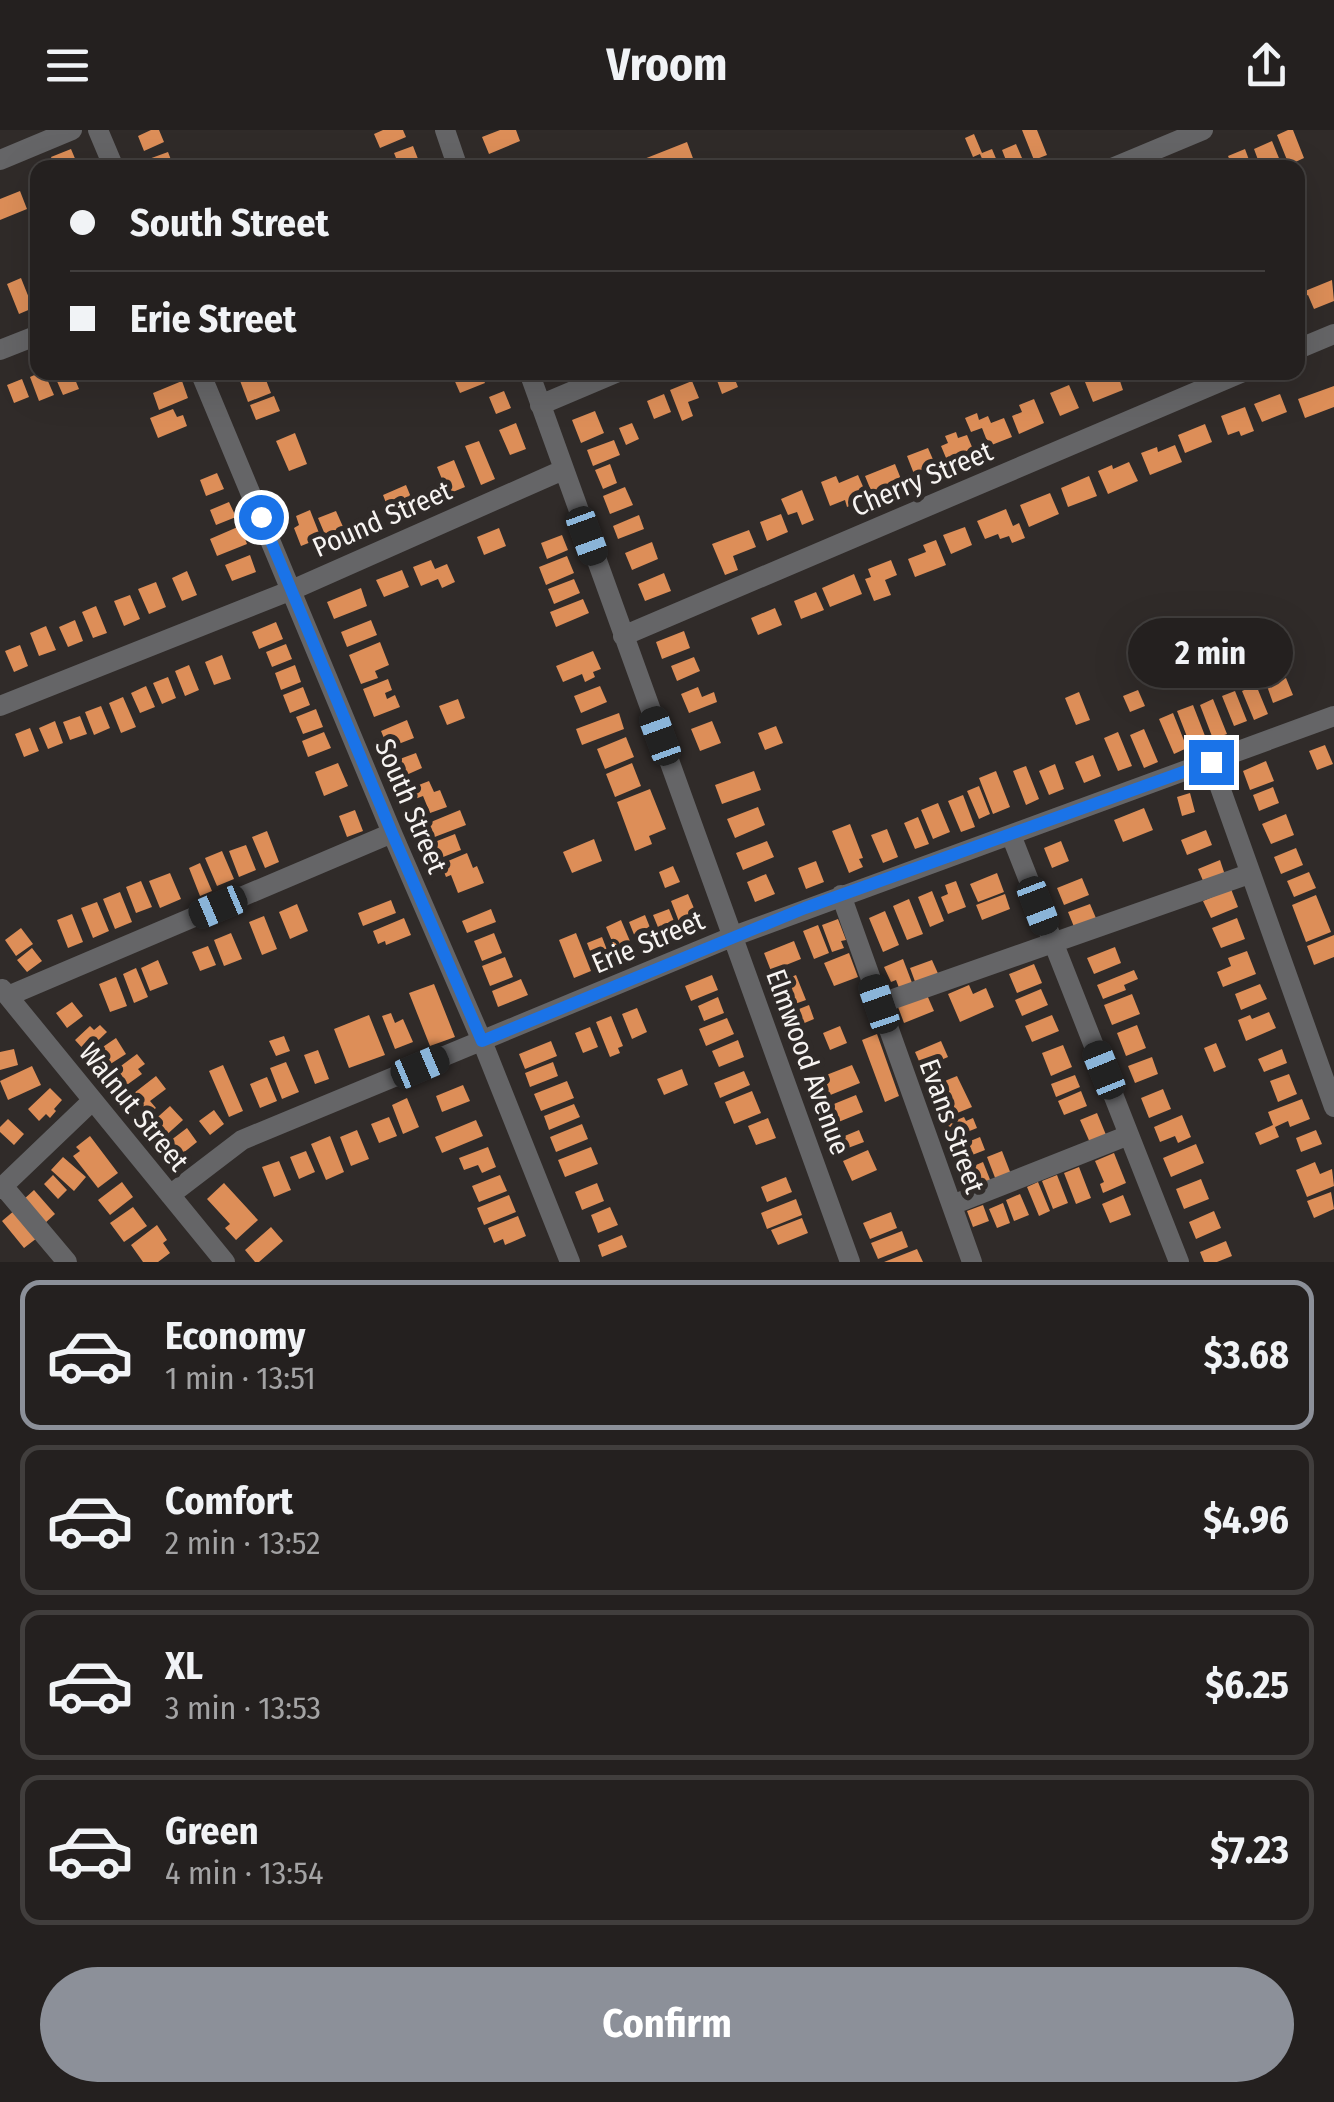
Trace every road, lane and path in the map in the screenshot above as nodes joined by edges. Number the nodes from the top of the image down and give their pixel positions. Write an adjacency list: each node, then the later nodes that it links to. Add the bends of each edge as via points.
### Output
1 (72, 130): 5 (street)
2 (98, 130): 6 (street)
3 (445, 130): 7 (street)
4 (1203, 130): 8 (street)
5 (0, 160)
6 (111, 160)
7 (455, 160)
8 (1131, 160)
9 (1334, 334): 11 (street)
10 (30, 338): 12 (street)
11 (1305, 347)
12 (0, 350)
13 (203, 380): 19 (street, South Street)
14 (532, 380): 17 (street, Elmwood Avenue)
15 (598, 380): 17 (street)
16 (1224, 380): 20 (street, Cherry Street)
17 (540, 404): 18 (street, Elmwood Avenue)
18 (563, 470): 19 (street, Pound Street); 20 (street, Elmwood Avenue)
19 (292, 590): 21 (street, Pound Street); 24 (street, South Street)
20 (623, 636): 28 (street, Elmwood Avenue)
21 (0, 706)
22 (1334, 716): 23 (street, Erie Street)
23 (1211, 762): 25 (street, Erie Street); 26 (street)
24 (392, 833): 30 (street); 32 (street, South Street)
25 (1011, 835): 27 (street, Erie Street); 29 (street)
26 (1250, 874): 29 (street); 34 (street)
27 (841, 895): 28 (street, Erie Street); 31 (street, Evans Street)
28 (734, 936): 32 (street, Erie Street); 42 (street, Elmwood Avenue)
29 (1052, 942): 31 (street); 35 (street)
30 (4, 992): 33 (street, Walnut Street)
31 (879, 1004): 38 (street, Evans Street)
32 (482, 1041): 37 (street, Erie Street, via 242,1140); 41 (street, South Street)
33 (92, 1101): 36 (street); 37 (street, Walnut Street)
34 (1334, 1107)
35 (1129, 1135): 38 (street); 44 (street)
36 (1, 1187): 39 (street)
37 (170, 1195): 40 (street, Walnut Street)
38 (952, 1204): 43 (street, Evans Street)
39 (67, 1262)
40 (226, 1262)
41 (570, 1262)
42 (850, 1262)
43 (972, 1262)
44 (1179, 1262)

